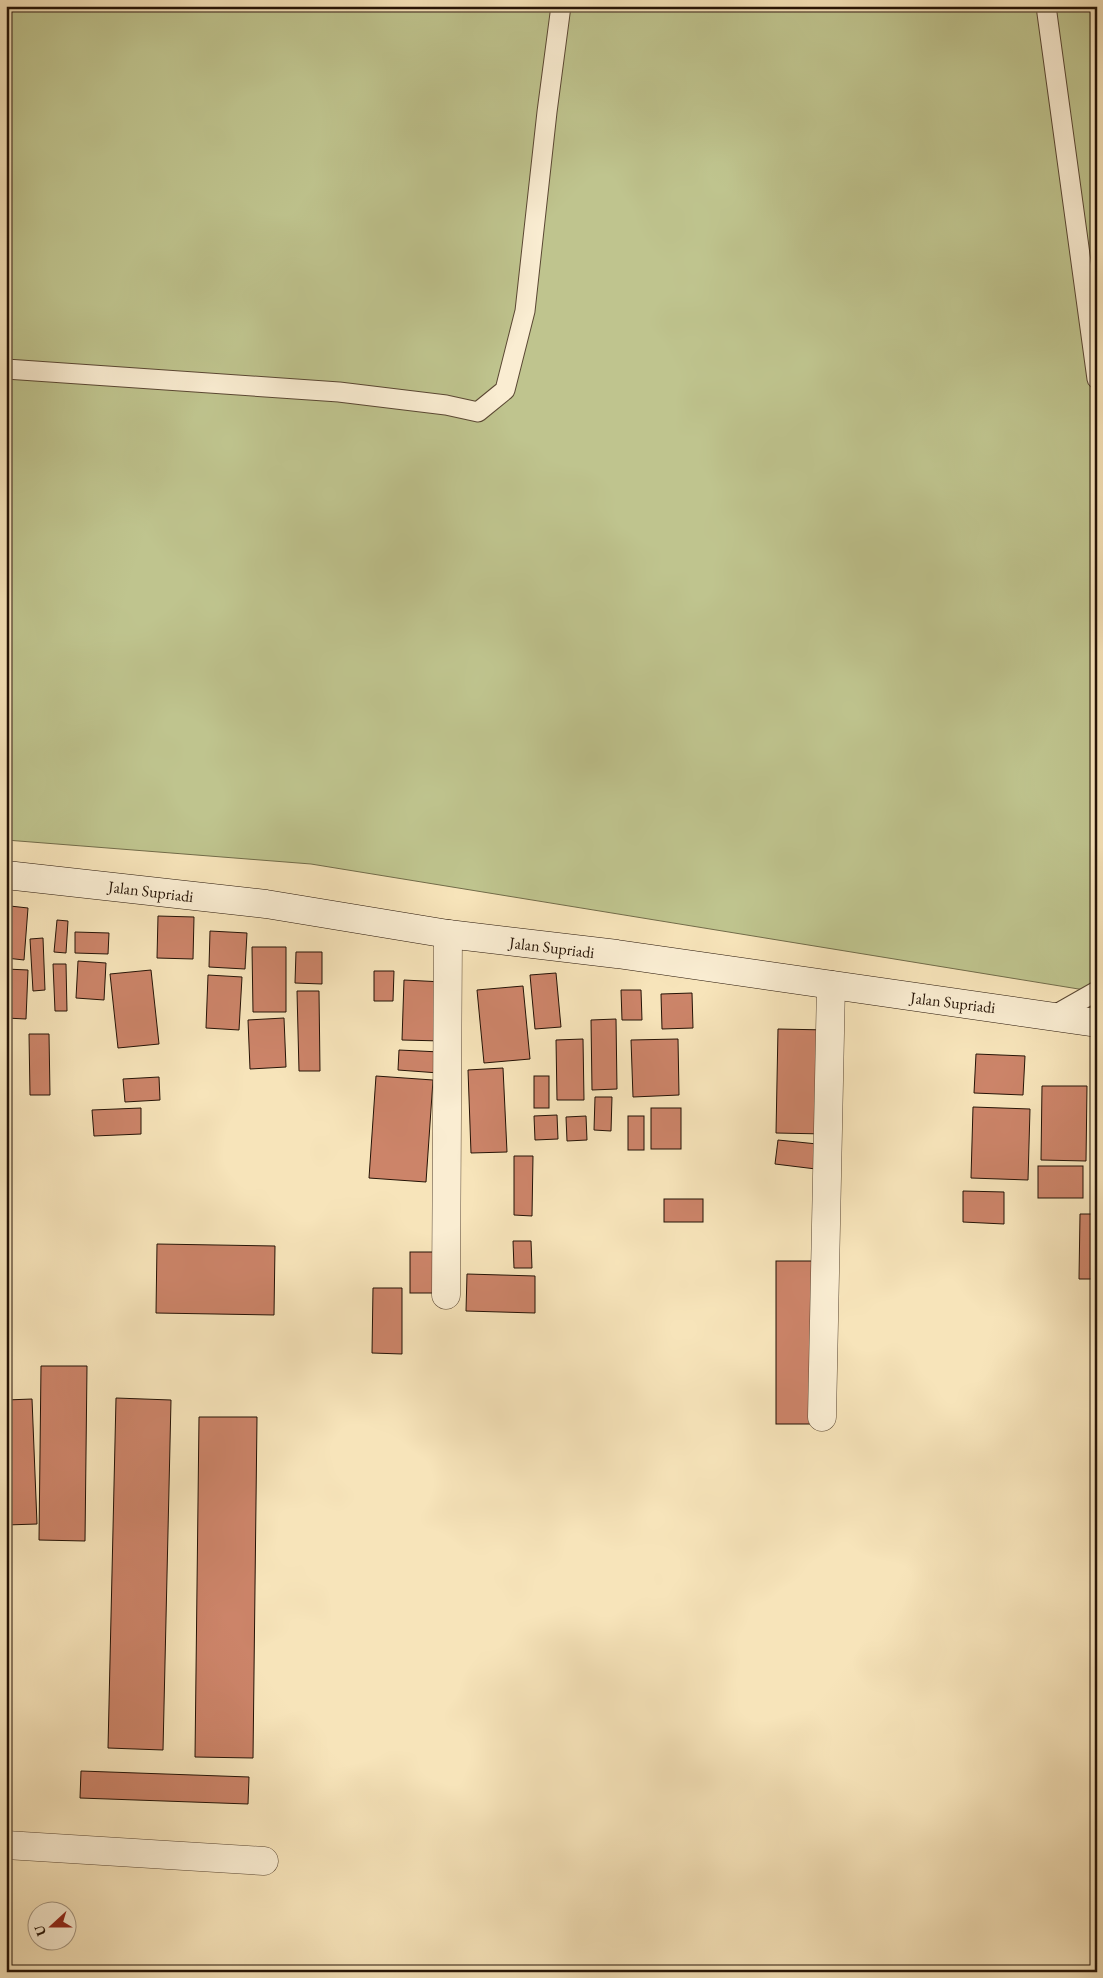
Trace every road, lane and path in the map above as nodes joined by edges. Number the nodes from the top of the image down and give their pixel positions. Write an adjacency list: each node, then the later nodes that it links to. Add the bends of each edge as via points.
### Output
1 (561, 6): 3 (lane, via 525,311 505,390 478,412 339,392)
2 (1046, 6): 4 (lane)
3 (6, 369)
4 (1097, 379)
5 (6, 875): 6 (main road, Jalan Supriadi, via 266,904)
6 (448, 934): 7 (main road, Jalan Supriadi); 11 (main road)
7 (831, 985): 9 (main road, Jalan Supriadi); 12 (main road)
8 (1097, 991): 9 (lane)
9 (1053, 1016): 10 (main road, Jalan Supriadi)
10 (1097, 1023)
11 (446, 1295)
12 (822, 1417)
13 (6, 1845): 14 (main road)
14 (264, 1860)

